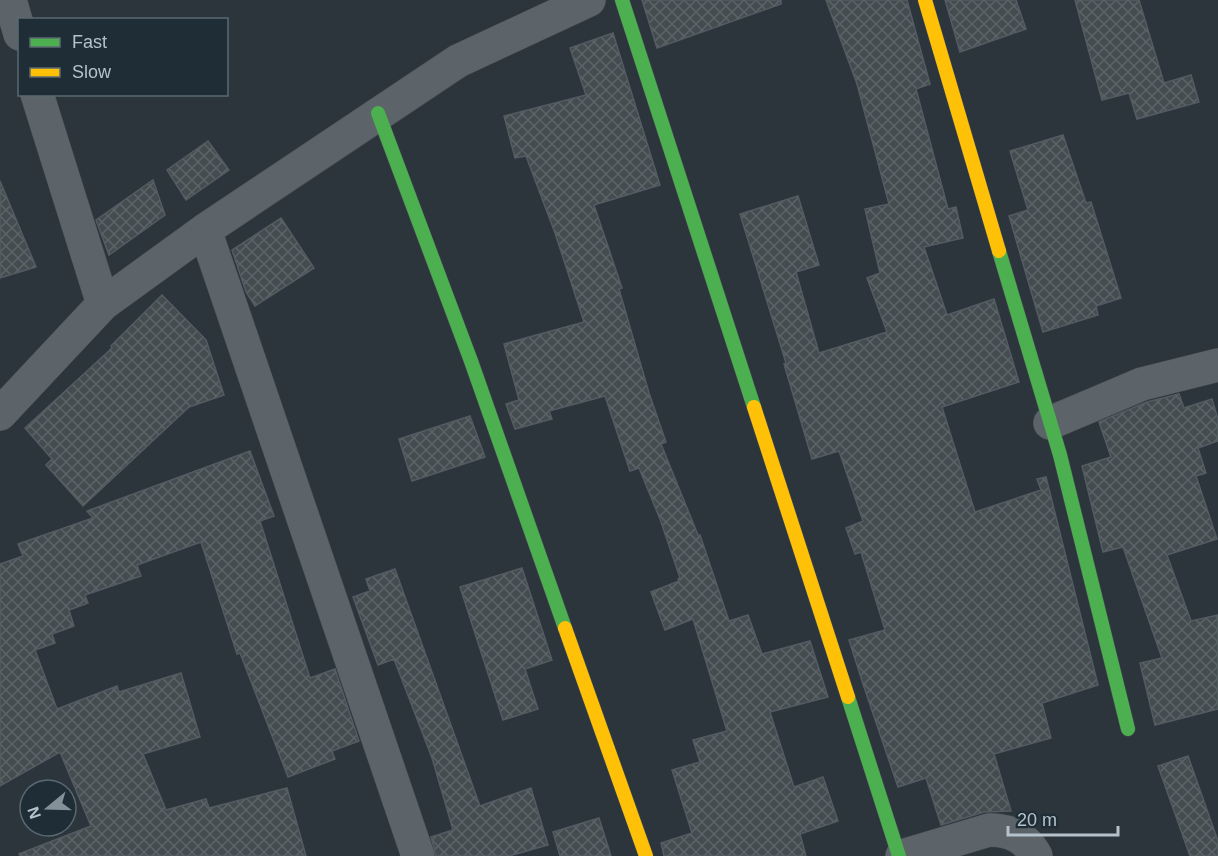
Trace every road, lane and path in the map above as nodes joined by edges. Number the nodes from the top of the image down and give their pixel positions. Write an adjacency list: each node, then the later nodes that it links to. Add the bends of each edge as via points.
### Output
1 (10, 0): 5 (street)
2 (589, 0): 7 (street, via 458,62)
3 (622, 0): 16 (street)
4 (925, 0): 12 (street)
5 (18, 27)
6 (38, 96): 9 (street)
7 (378, 113): 8 (street); 15 (street, via 471,361)
8 (205, 230): 9 (street); 14 (street)
9 (103, 304): 11 (street)
10 (1218, 365): 12 (street, via 1142,384)
11 (0, 414)
12 (1050, 423): 13 (street)
13 (1128, 729)
14 (417, 856)
15 (646, 856)
16 (900, 856): 17 (street, via 989,830 1003,830 1031,846)
17 (1036, 856)

